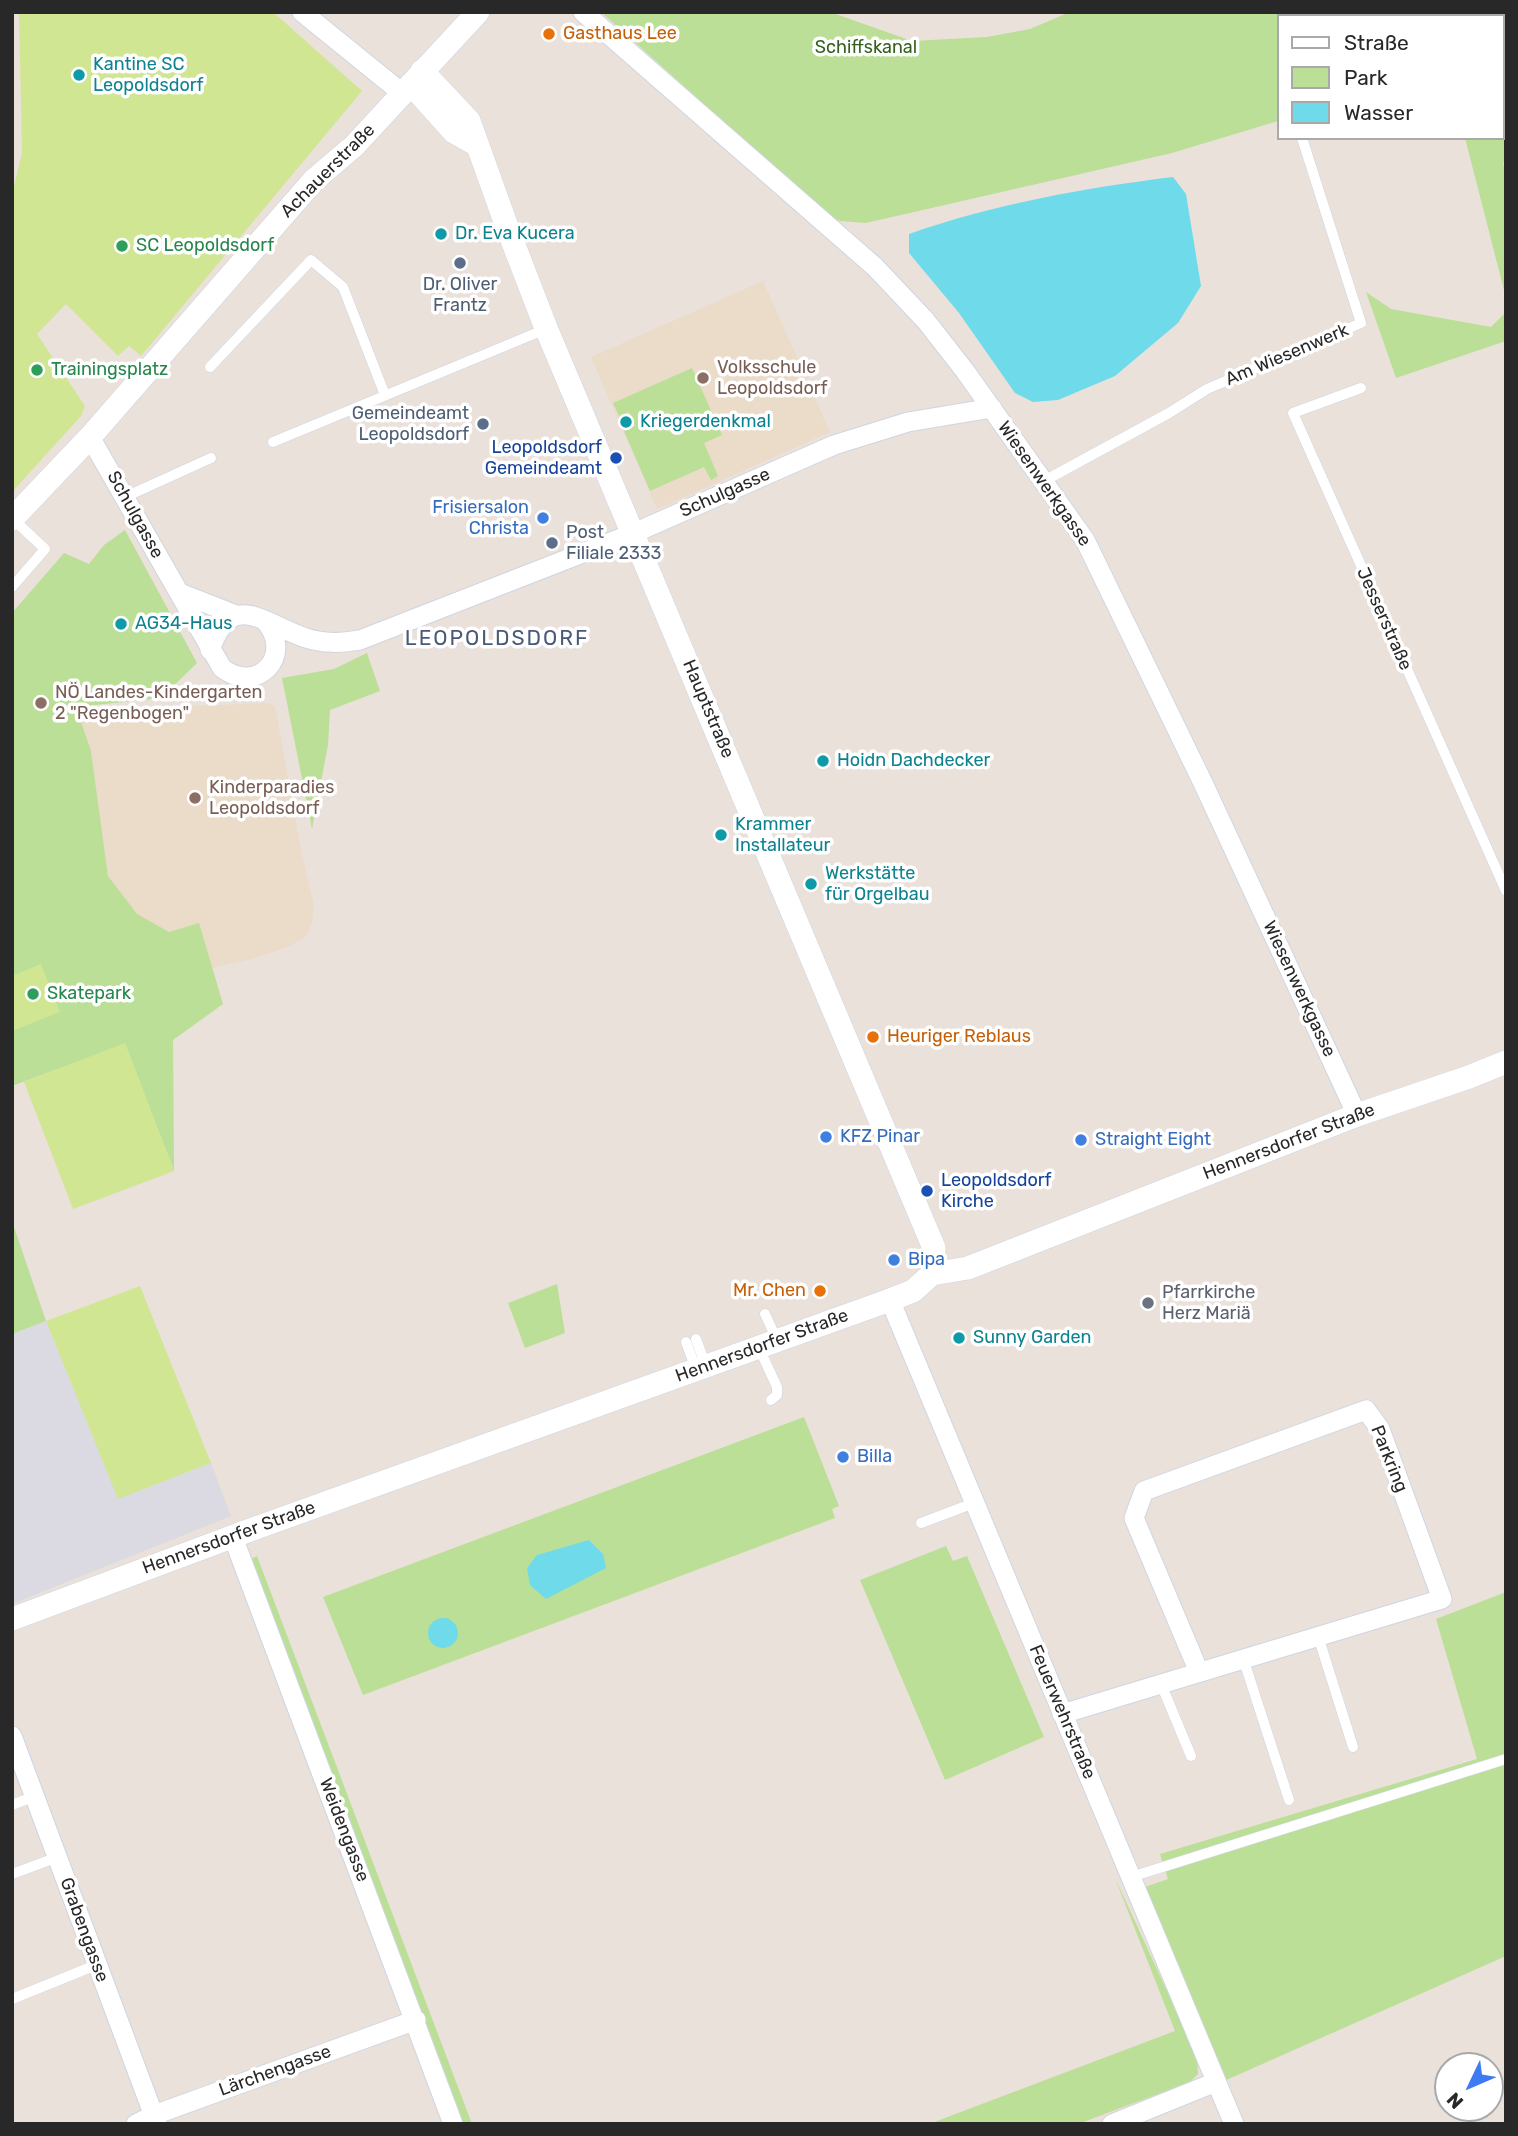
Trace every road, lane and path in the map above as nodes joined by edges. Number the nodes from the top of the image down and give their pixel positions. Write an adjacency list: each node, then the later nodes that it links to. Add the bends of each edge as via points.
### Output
1 (302, 12): 4 (street)
2 (478, 12): 4 (street, Achauerstraße)
3 (583, 12): 10 (street, Wiesenwerkgasse, via 875,267 926,321)
4 (412, 83): 6 (street, Hauptstraße, via 454,132 477,145); 11 (street, Achauerstraße, via 354,146 314,180)
5 (1303, 140): 14 (lane, Am Wiesenwerk, via 1361,323 1207,389)
6 (546, 328): 9 (lane); 17 (street, Hauptstraße)
7 (211, 367): 9 (lane, via 311,260 343,287)
8 (1361, 388): 23 (lane, Jesserstraße, via 1293,413)
9 (385, 395): 12 (lane)
10 (992, 408): 14 (street, Wiesenwerkgasse); 17 (street, Schulgasse, via 908,422 834,445)
11 (90, 438): 15 (street, Schulgasse); 16 (street, Achauerstraße)
12 (273, 442)
13 (211, 458): 15 (lane)
14 (1044, 481): 25 (street, Wiesenwerkgasse, via 1085,540 1112,592)
15 (125, 497): 19 (street, Schulgasse)
16 (13, 519): 18 (lane, via 45,550)
17 (634, 533): 21 (street, Schulgasse, via 360,640 331,644); 26 (street, Hauptstraße, via 934,1248)
18 (12, 587)
19 (180, 593): 20 (street, Schulgasse); 22 (street, Schulgasse)
20 (236, 615): 21 (street, Schulgasse, via 257,616); 22 (street, via 217,630)
21 (266, 622): 22 (street, Schulgasse, via 276,640 276,651 258,675 229,674)
22 (210, 650)
23 (1506, 891)
24 (1506, 1062): 25 (street, Hennersdorfer Straße)
25 (1357, 1115): 26 (street, Hennersdorfer Straße, via 968,1268)
26 (932, 1274): 27 (street, Hennersdorfer Straße, via 913,1291)
27 (890, 1300): 30 (street, Hennersdorfer Straße); 33 (street, Feuerwehrstraße)
28 (765, 1314): 30 (lane)
29 (691, 1341): 31 (lane)
30 (768, 1344): 31 (street, Hennersdorfer Straße); 32 (lane, via 777,1387)
31 (701, 1368): 35 (street, Hennersdorfer Straße)
32 (771, 1401)
33 (974, 1503): 34 (lane); 41 (street, Feuerwehrstraße)
34 (921, 1523)
35 (233, 1537): 36 (street, Hennersdorfer Straße); 54 (street, Weidengasse)
36 (12, 1619)
37 (1317, 1635): 38 (street, Parkring); 39 (street, Parkring, via 1442,1600 1380,1429 1366,1410 1144,1491 1134,1518); 43 (lane)
38 (1243, 1658): 39 (street, Parkring); 47 (lane)
39 (1199, 1672): 40 (street, Parkring)
40 (1161, 1684): 41 (street, Parkring); 44 (lane)
41 (1062, 1714): 51 (street, Feuerwehrstraße)
42 (12, 1736): 46 (street, Grabengasse)
43 (1353, 1747)
44 (1191, 1756)
45 (1506, 1759): 51 (lane)
46 (35, 1796): 48 (lane); 49 (street, Grabengasse)
47 (1289, 1800)
48 (12, 1805)
49 (58, 1857): 50 (lane); 52 (street, Grabengasse)
50 (12, 1874)
51 (1130, 1877): 55 (street, Feuerwehrstraße)
52 (96, 1965): 53 (lane); 56 (street, Grabengasse)
53 (12, 1998)
54 (416, 2020): 56 (street, Lärchengasse); 58 (street, Weidengasse)
55 (1216, 2082): 59 (street); 60 (street, Feuerwehrstraße)
56 (155, 2119): 57 (street, Lärchengasse)
57 (136, 2124)
58 (453, 2124)
59 (1112, 2124)
60 (1234, 2124)

